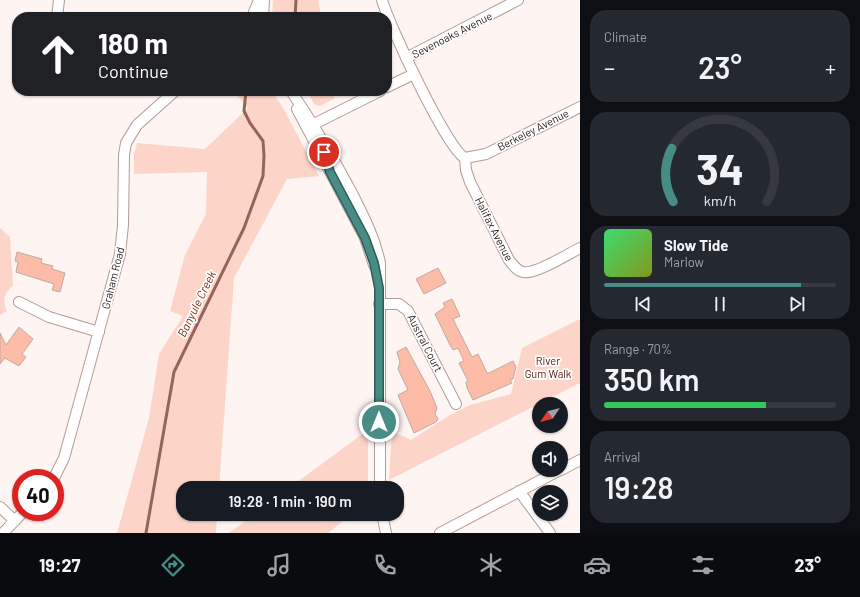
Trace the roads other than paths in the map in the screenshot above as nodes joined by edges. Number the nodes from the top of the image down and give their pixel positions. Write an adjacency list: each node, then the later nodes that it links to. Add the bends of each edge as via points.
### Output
1 (59, 0): 6 (street)
2 (259, 0): 7 (street)
3 (264, 0): 8 (street)
4 (382, 0): 9 (street, Halifax Avenue)
5 (518, 0): 11 (street, Sevenoaks Avenue)
6 (58, 12)
7 (254, 12)
8 (263, 12)
9 (387, 12)
10 (392, 24): 11 (street, Halifax Avenue)
11 (406, 58): 12 (street, Halifax Avenue)
12 (414, 74): 13 (street); 20 (street, Halifax Avenue, via 450,143 455,159 462,166)
13 (392, 85)
14 (167, 96): 25 (street, Graham Road, via 137,125 126,143 122,239 117,268)
15 (291, 96): 19 (street)
16 (294, 96): 19 (street)
17 (370, 96): 19 (street)
18 (580, 107): 20 (street, Berkeley Avenue)
19 (310, 126): 22 (street, via 330,172 369,248); 22 (street, via 331,153 373,238 380,263)
20 (465, 162): 21 (street, Halifax Avenue, via 470,182 509,260 516,268 523,272 534,271)
21 (580, 248)
22 (379, 288): 24 (street)
23 (19, 302): 25 (street, via 49,317)
24 (379, 304): 26 (street, Austral Court, via 399,304 408,311); 31 (street)
25 (99, 332): 29 (street, Graham Road, via 64,458)
26 (456, 404)
27 (580, 460): 28 (street)
28 (568, 466)
29 (58, 469)
30 (547, 477): 32 (street)
31 (380, 481)
32 (519, 491): 39 (street); 40 (street)
33 (0, 507): 34 (street)
34 (12, 518)
35 (15, 521): 37 (street)
36 (383, 521): 38 (street)
37 (3, 533)
38 (386, 533)
39 (440, 533)
40 (550, 533)

